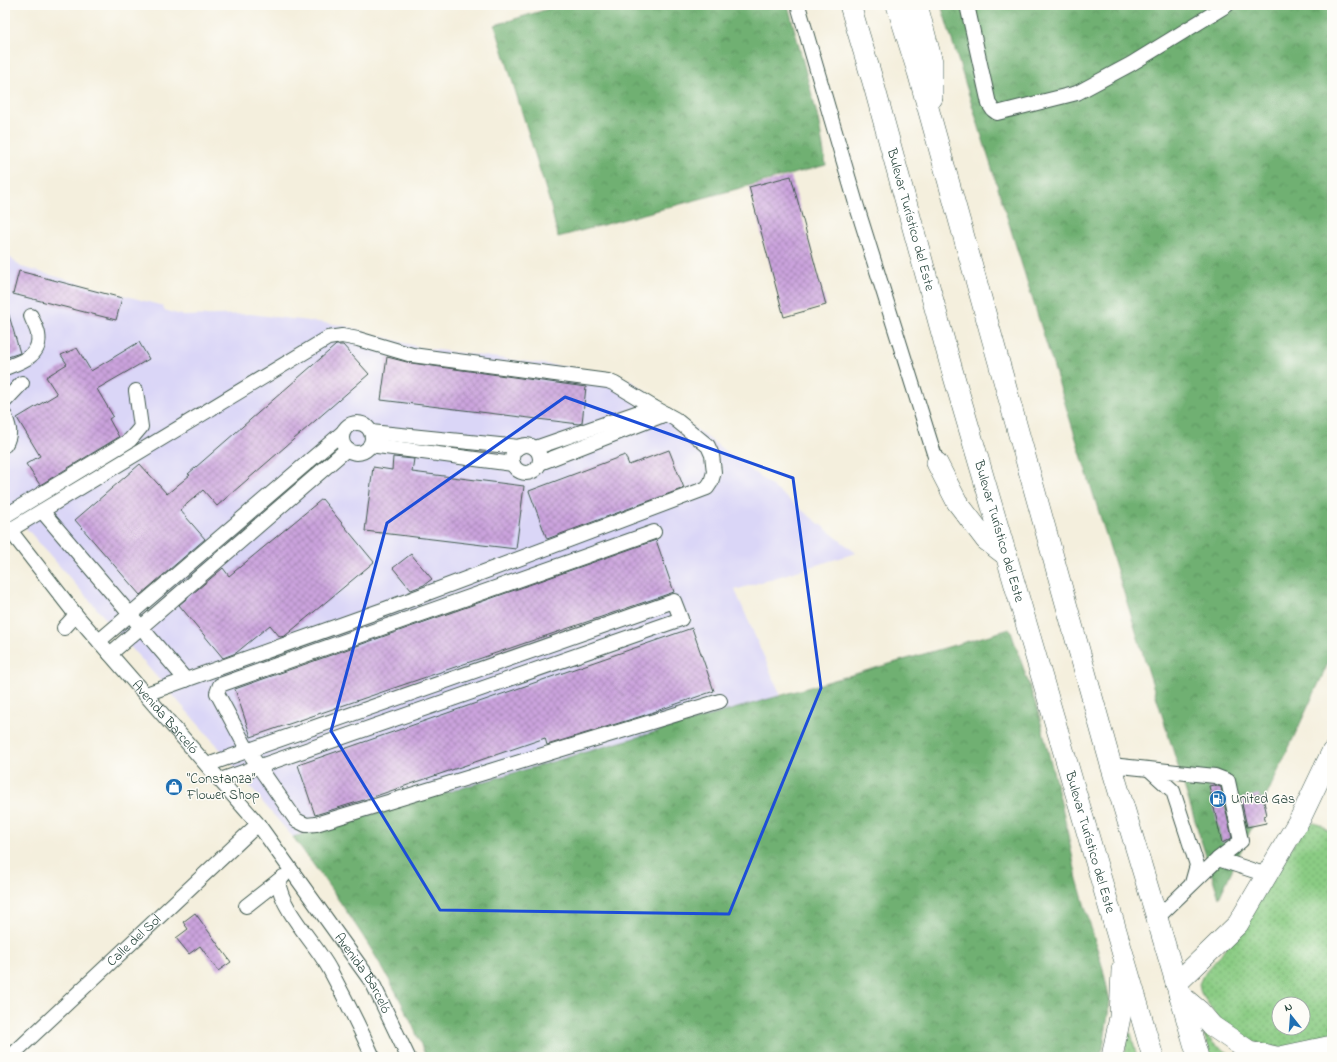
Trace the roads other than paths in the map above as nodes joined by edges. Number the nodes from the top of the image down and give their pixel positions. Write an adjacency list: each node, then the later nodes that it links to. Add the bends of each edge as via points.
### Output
1 (798, 5): 23 (street)
2 (850, 5): 29 (highway, Bulevar Turístico del Este, via 954,378)
3 (897, 5): 7 (highway)
4 (917, 5): 7 (highway, via 932,62)
5 (967, 5): 6 (street, via 989,104 997,113 1077,93 1131,64)
6 (1227, 5)
7 (933, 126): 42 (highway)
8 (30, 316): 9 (street, via 38,333 38,345 30,358)
9 (5, 368)
10 (22, 383): 12 (street)
11 (136, 391): 26 (street, via 141,427 130,440)
12 (5, 401)
13 (653, 407): 14 (street); 20 (street); 25 (street, via 608,381 412,354 342,336 328,338)
14 (666, 414): 22 (street); 36 (street, via 708,446 714,472 707,488 388,608)
15 (5, 416): 18 (street, via 10,428)
16 (343, 432): 17 (street, via 350,425 360,423 368,428); 21 (street, via 342,441); 30 (street)
17 (370, 439): 19 (street); 21 (street, via 363,451); 24 (street)
18 (6, 441)
19 (519, 447): 20 (street, via 527,445); 24 (street, via 513,454)
20 (535, 448): 22 (street, via 540,455)
21 (347, 449): 32 (street)
22 (540, 463): 24 (street, via 535,470 527,473)
23 (937, 463): 29 (highway, via 957,502 986,540)
24 (513, 464)
25 (42, 511): 27 (street); 30 (street)
26 (5, 516)
27 (7, 527): 31 (street, Avenida Barceló)
28 (654, 532): 39 (street, via 220,685 217,693)
29 (1007, 556): 54 (highway, Bulevar Turístico del Este)
30 (130, 614): 32 (street); 34 (street)
31 (76, 615): 33 (street); 34 (street, Avenida Barceló)
32 (141, 627): 35 (street); 36 (street)
33 (64, 628)
34 (99, 641): 35 (street, Avenida Barceló)
35 (110, 654): 37 (street, Avenida Barceló)
36 (186, 680): 37 (street)
37 (146, 694): 41 (street, Avenida Barceló)
38 (720, 701): 43 (street, via 316,824 306,825 296,820)
39 (248, 751): 41 (street); 43 (street); 43 (street, via 674,601 681,619)
40 (1332, 752): 49 (highway, via 1301,817)
41 (207, 765): 45 (street, Avenida Barceló)
42 (1110, 765): 44 (street); 53 (highway)
43 (258, 766): 45 (street)
44 (1150, 770): 47 (street, via 1215,776 1228,781 1241,840); 51 (street, via 1173,792 1197,866)
45 (220, 780): 46 (street, Avenida Barceló)
46 (258, 824): 48 (street, Avenida Barceló); 58 (street, Calle del Sol)
47 (1218, 859): 49 (street); 51 (street)
48 (291, 870): 50 (street); 60 (street, Avenida Barceló, via 373,984)
49 (1267, 875): 55 (highway, via 1238,924)
50 (278, 881): 52 (street); 59 (street, via 285,904 329,968)
51 (1192, 883): 53 (street)
52 (246, 906)
53 (1157, 918): 55 (highway)
54 (1122, 952): 61 (highway, via 1120,1017); 62 (highway, Bulevar Turístico del Este)
55 (1178, 989): 63 (highway); 64 (highway, via 1212,1026 1249,1051)
56 (1332, 1046): 65 (highway)
57 (1332, 1052): 66 (street)
58 (10, 1057)
59 (373, 1057)
60 (408, 1057)
61 (1112, 1057)
62 (1153, 1057)
63 (1198, 1057)
64 (1276, 1057)
65 (1280, 1057)
66 (1322, 1057)

